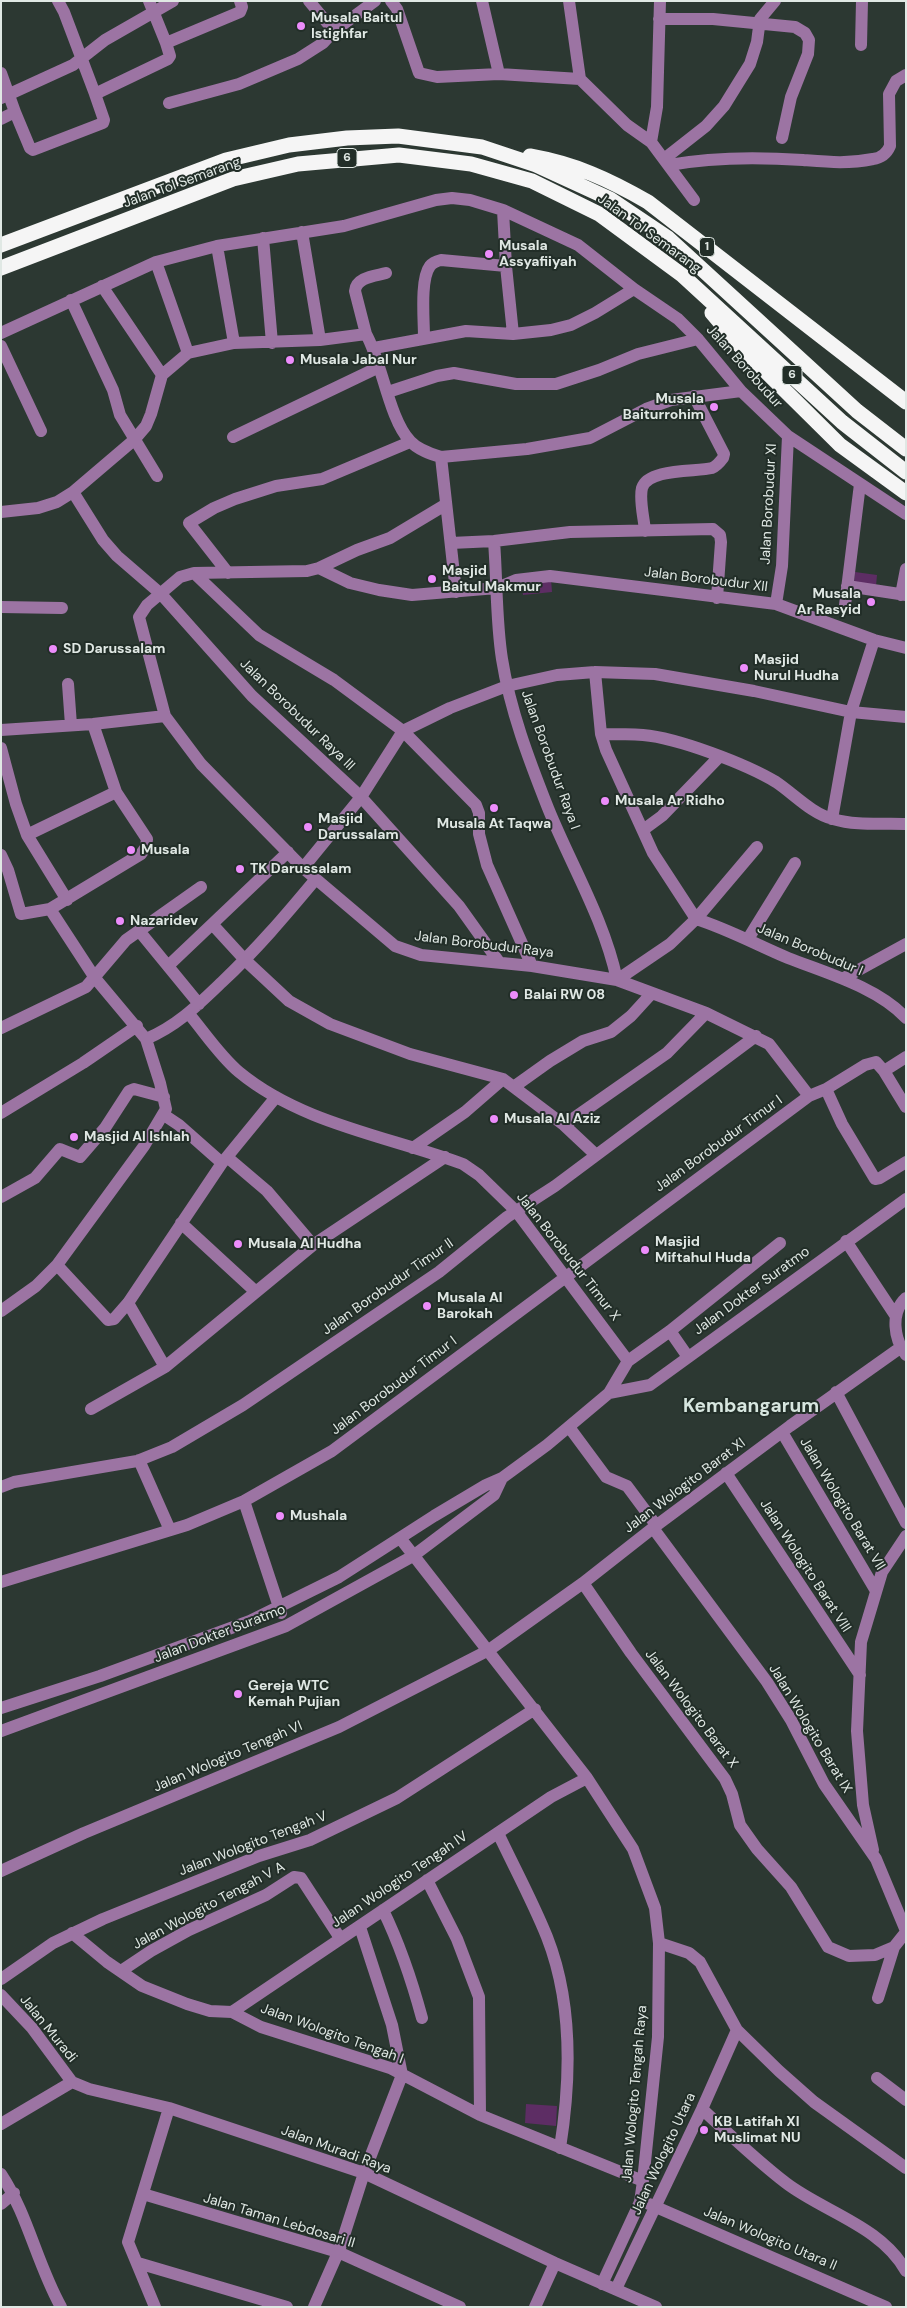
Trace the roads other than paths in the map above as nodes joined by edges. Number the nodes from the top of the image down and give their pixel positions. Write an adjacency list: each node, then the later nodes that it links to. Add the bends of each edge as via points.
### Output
1 (58, 1): 18 (street)
2 (173, 1): 12 (street)
3 (240, 1): 16 (street, via 240,12)
4 (309, 1): 15 (street)
5 (375, 1): 15 (street)
6 (391, 1): 20 (street, via 398,8 419,73 437,77)
7 (482, 1): 20 (street)
8 (569, 1): 22 (street)
9 (660, 1): 13 (street)
10 (775, 1): 14 (street, via 760,19)
11 (862, 1): 17 (street)
12 (152, 6): 16 (street); 18 (street)
13 (659, 18): 14 (street, via 713,19); 29 (street, via 657,107)
14 (760, 25): 28 (street, via 795,27 809,40 808,54 791,97); 31 (street, via 750,64 724,106)
15 (334, 31): 25 (street, via 298,59 239,84)
16 (166, 43): 23 (street, via 168,59)
17 (861, 45)
18 (82, 58): 23 (street); 24 (street)
19 (1, 73): 24 (street)
20 (499, 74): 22 (street)
21 (906, 75): 31 (street, via 896,81 889,94 890,146 887,153 875,159)
22 (580, 79): 29 (street, via 627,125)
23 (95, 94): 26 (street, via 104,120 102,123 33,150)
24 (5, 96): 26 (street)
25 (169, 103)
26 (15, 112): 27 (street)
27 (1, 120)
28 (782, 138)
29 (651, 142): 31 (street)
30 (482, 147): 36 (highway, Jalan Tol Semarang / 6, via 398,136 288,145 226,160); 62 (highway, 1, via 556,161 607,178 648,202); 68 (highway, Jalan Tol Semarang / 6, via 536,165 610,199 668,238 857,410)
31 (666, 162): 32 (street)
32 (694, 200)
33 (503, 210): 34 (street, Jalan Borobudur, via 470,200 444,199 344,226); 39 (street); 44 (street, Jalan Borobudur, via 578,245)
34 (302, 232): 35 (street, Jalan Borobudur); 51 (street)
35 (263, 238): 37 (street, Jalan Borobudur); 52 (street)
36 (1, 245)
37 (217, 246): 38 (street, Jalan Borobudur); 53 (street)
38 (156, 262): 43 (street, Jalan Borobudur); 56 (street)
39 (506, 266): 48 (street); 49 (street, via 441,260 434,263 427,273 424,292)
40 (1, 268): 42 (highway, Jalan Tol Semarang / 6, via 233,179 298,164 399,155 470,164 532,181 599,214)
41 (386, 273): 47 (street, via 359,281 356,285)
42 (682, 274): 70 (highway, Jalan Tol Semarang / 6, via 842,422); 74 (highway, via 738,345 840,445)
43 (102, 286): 45 (street, Jalan Borobudur); 58 (street)
44 (634, 290): 48 (street, via 571,325); 50 (street, Jalan Borobudur, via 678,319)
45 (71, 300): 46 (street, Jalan Borobudur); 66 (street, via 112,390 120,416)
46 (1, 333)
47 (366, 334): 51 (street); 55 (street)
48 (513, 334): 49 (street, via 466,331)
49 (424, 338): 55 (street)
50 (698, 338): 59 (street, Jalan Borobudur); 60 (street, via 638,354 556,384 516,384 454,373)
51 (320, 340): 52 (street)
52 (272, 342): 53 (street)
53 (234, 343): 56 (street)
54 (1, 346): 63 (street)
55 (374, 348): 57 (street)
56 (188, 353): 58 (street)
57 (379, 367): 60 (street); 65 (street)
58 (162, 375): 66 (street, via 146,426)
59 (742, 390): 61 (street); 64 (street, Jalan Borobudur)
60 (388, 392): 67 (street)
61 (694, 396): 69 (street, via 646,409 590,438 526,449); 78 (street, via 723,458 713,467 679,471 648,480 641,494)
62 (906, 402)
63 (41, 431)
64 (788, 436): 72 (street, Jalan Borobudur); 91 (street, Jalan Borobudur XI, via 782,566)
65 (233, 438)
66 (134, 440): 71 (street); 73 (street)
67 (410, 442): 69 (street); 84 (street, via 322,479 276,486 235,499 189,523)
68 (906, 449)
69 (441, 457): 75 (street)
70 (906, 472)
71 (157, 476)
72 (860, 484): 77 (street, Jalan Borobudur); 85 (street)
73 (73, 492): 76 (street, via 38,508); 88 (street, Jalan Borobudur Raya III, via 103,540)
74 (906, 493)
75 (445, 505): 80 (street); 81 (street, via 390,538)
76 (1, 512)
77 (906, 514)
78 (645, 531): 79 (street, via 570,532); 90 (street, via 713,529 717,532 721,542)
79 (494, 541): 80 (street); 86 (street, Jalan Borobudur Raya I)
80 (451, 543): 87 (street)
81 (319, 568): 84 (street); 87 (street, Jalan Borobudur XII, via 350,583 379,590 412,595)
82 (906, 569): 89 (street)
83 (194, 573): 84 (street); 88 (street, via 180,577); 106 (street, via 259,635 334,680)
84 (228, 573)
85 (847, 586): 89 (street); 92 (street)
86 (497, 588): 87 (street, Jalan Borobudur XII); 90 (street, Jalan Borobudur XII, via 516,580 550,576); 99 (street, Jalan Borobudur Raya I, via 501,656)
87 (456, 592)
88 (161, 594): 101 (street, Jalan Borobudur Raya, via 139,616); 112 (street, Jalan Borobudur Raya III, via 252,696)
89 (904, 595)
90 (717, 598): 91 (street, Jalan Borobudur XII)
91 (776, 604): 95 (street, Jalan Borobudur XII)
92 (845, 605)
93 (1, 607): 94 (street)
94 (62, 608)
95 (874, 640): 96 (street, Jalan Borobudur XII); 100 (street)
96 (906, 648)
97 (595, 672): 99 (street, via 556,675); 100 (street, via 655,674); 107 (street)
98 (68, 684): 104 (street)
99 (507, 686): 106 (street); 137 (street, Jalan Borobudur Raya I, via 548,808 582,881)
100 (850, 712): 102 (street); 113 (street)
101 (165, 716): 103 (street); 118 (street, Jalan Borobudur Raya, via 201,764)
102 (906, 717)
103 (93, 724): 104 (street); 111 (street)
104 (71, 725): 105 (street)
105 (1, 730)
106 (403, 731): 112 (street); 134 (street, via 476,805 487,865)
107 (601, 734): 109 (street, via 675,740); 115 (street)
108 (1, 748): 110 (street)
109 (719, 757): 113 (street, via 775,782 812,809); 115 (street, via 662,816)
110 (3, 767): 116 (street)
111 (116, 792): 116 (street); 124 (street, via 146,839 146,847 141,854)
112 (361, 797): 121 (street); 132 (street, Jalan Borobudur Raya III, via 459,906)
113 (832, 819): 114 (street)
114 (906, 824)
115 (643, 830): 126 (street, via 653,853)
116 (27, 835): 124 (street)
117 (757, 846): 126 (street)
118 (288, 852): 121 (street, Jalan Borobudur Raya); 127 (street)
119 (1, 856): 125 (street, via 21,914)
120 (795, 863): 129 (street)
121 (303, 868): 122 (street, Jalan Borobudur Raya)
122 (315, 880): 131 (street); 132 (street, Jalan Borobudur Raya, via 400,948 420,954)
123 (201, 887): 128 (street)
124 (66, 900): 125 (street)
125 (50, 909): 135 (street)
126 (696, 918): 129 (street, Jalan Borobudur I); 137 (street, via 670,944)
127 (213, 925): 131 (street); 133 (street)
128 (140, 932): 133 (street); 135 (street, via 119,946)
129 (748, 940): 136 (street, Jalan Borobudur I)
130 (906, 944): 136 (street)
131 (245, 960): 139 (street); 149 (street, via 289,1001 330,1024 410,1054)
132 (499, 962): 134 (street, Jalan Borobudur Raya)
133 (168, 966): 139 (street)
134 (532, 966): 137 (street, Jalan Borobudur Raya)
135 (95, 978): 143 (street); 144 (street, via 77,993)
136 (844, 978): 142 (street, Jalan Borobudur I)
137 (618, 980): 138 (street, Jalan Borobudur Raya)
138 (652, 993): 140 (street, Jalan Borobudur Raya); 150 (street, via 611,1032 583,1041)
139 (200, 1004): 141 (street)
140 (706, 1013): 145 (street, Jalan Borobudur Raya); 158 (street, via 667,1053)
141 (189, 1014): 146 (street, via 164,1031); 154 (street, Jalan Borobudur Timur X, via 238,1071)
142 (906, 1018)
143 (137, 1026): 146 (street); 156 (street)
144 (1, 1028)
145 (756, 1036): 152 (street, Jalan Borobudur Raya, via 769,1044); 160 (street, Jalan Borobudur Timur II)
146 (146, 1038): 153 (street)
147 (906, 1057): 148 (street)
148 (884, 1071): 151 (street, Jalan Borobudur Timur I, via 876,1062 870,1063); 155 (street)
149 (502, 1079): 150 (street); 159 (street, via 464,1112)
150 (515, 1086): 158 (street)
151 (826, 1089): 152 (street, Jalan Borobudur Timur I); 163 (street, via 842,1124 875,1179)
152 (808, 1096): 172 (street, Jalan Borobudur Timur I)
153 (164, 1097): 157 (street); 164 (street, via 131,1090 80,1157 60,1150 35,1178)
154 (276, 1097): 159 (street, Jalan Borobudur Timur X, via 341,1125); 162 (street)
155 (906, 1107)
156 (1, 1113)
157 (164, 1115): 162 (street); 171 (street)
158 (564, 1125): 160 (street)
159 (413, 1148): 161 (street, Jalan Borobudur Timur X)
160 (596, 1155): 166 (street, Jalan Borobudur Timur II)
161 (445, 1157): 166 (street, Jalan Borobudur Timur X, via 479,1175); 169 (street)
162 (224, 1160): 167 (street); 169 (street, via 268,1191)
163 (906, 1162)
164 (1, 1196)
165 (906, 1199): 168 (street, Jalan Dokter Suratmo)
166 (516, 1211): 172 (street, Jalan Borobudur Timur X); 188 (street, Jalan Borobudur Timur II, via 439,1272 244,1405 172,1447)
167 (181, 1223): 173 (street); 175 (street)
168 (846, 1241): 177 (street); 180 (street, Jalan Dokter Suratmo)
169 (313, 1244): 173 (street)
170 (780, 1244): 178 (street, Jalan Dokter Suratmo)
171 (57, 1265): 175 (street, via 108,1320 114,1319); 176 (street, via 36,1286)
172 (567, 1278): 181 (street, Jalan Borobudur Timur X); 192 (street, Jalan Borobudur Timur I, via 332,1451)
173 (256, 1292): 182 (street)
174 (906, 1298): 177 (street)
175 (128, 1303): 182 (street)
176 (1, 1311)
177 (895, 1315): 179 (street)
178 (670, 1332): 180 (street); 181 (street, Jalan Dokter Suratmo)
179 (903, 1352): 183 (street, Jalan Wologito Barat XI)
180 (688, 1357): 184 (street, Jalan Dokter Suratmo, via 650,1385)
181 (628, 1361): 184 (street, Jalan Dokter Suratmo)
182 (165, 1366): 185 (street)
183 (836, 1392): 187 (street, Jalan Wologito Barat XI); 193 (street)
184 (609, 1393): 186 (street, Jalan Dokter Suratmo)
185 (91, 1409)
186 (569, 1427): 190 (street, Jalan Dokter Suratmo); 194 (street, Jalan Wologito Barat IX, via 606,1477 627,1486)
187 (782, 1432): 189 (street, Jalan Wologito Barat XI); 201 (street, Jalan Wologito Barat VII)
188 (139, 1460): 191 (street, Jalan Borobudur Timur II); 195 (street)
189 (726, 1473): 194 (street, Jalan Wologito Barat XI); 205 (street, Jalan Wologito Barat VIII)
190 (502, 1478): 197 (street, Jalan Dokter Suratmo); 198 (street, Jalan Dokter Suratmo, via 494,1495)
191 (1, 1487)
192 (244, 1501): 195 (street, Jalan Borobudur Timur I); 202 (street)
193 (906, 1523)
194 (654, 1527): 200 (street, Jalan Wologito Barat XI); 213 (street, Jalan Wologito Barat IX, via 767,1682 824,1784)
195 (170, 1530): 199 (street, Jalan Borobudur Timur I)
196 (906, 1536): 201 (street, via 882,1572)
197 (400, 1538): 198 (street, Jalan Wologito Tengah Raya); 202 (street, Jalan Dokter Suratmo, via 339,1577)
198 (414, 1556): 203 (street, Jalan Dokter Suratmo); 204 (street, Jalan Wologito Tengah Raya)
199 (1, 1582)
200 (583, 1583): 204 (street, Jalan Wologito Barat XI); 222 (street, Jalan Wologito Barat X, via 725,1779 740,1825 791,1887 828,1947 849,1956 875,1955)
201 (876, 1591): 205 (street, via 861,1642)
202 (279, 1607): 203 (street); 206 (street, Jalan Dokter Suratmo, via 231,1628)
203 (286, 1626): 208 (street, Jalan Dokter Suratmo)
204 (489, 1650): 209 (street, Jalan Wologito Tengah Raya); 214 (street, Jalan Wologito Tengah VI, via 339,1727)
205 (860, 1675): 213 (street, via 856,1731 863,1806)
206 (55, 1690): 207 (street, Jalan Dokter Suratmo); 208 (street)
207 (1, 1708)
208 (62, 1709): 210 (street, Jalan Dokter Suratmo)
209 (535, 1709): 211 (street, Jalan Wologito Tengah Raya); 219 (street, Jalan Wologito Tengah V, via 397,1798 310,1840 259,1856)
210 (1, 1731)
211 (587, 1778): 212 (street, Jalan Wologito Tengah IV, via 551,1797); 221 (street, Jalan Wologito Tengah Raya, via 632,1849 655,1908)
212 (498, 1833): 215 (street, Jalan Wologito Tengah IV); 238 (street, via 547,1937 559,1974 566,2020 567,2100)
213 (876, 1859): 218 (street, Jalan Wologito Barat IX)
214 (1, 1871)
215 (427, 1880): 216 (street, Jalan Wologito Tengah IV); 236 (street, via 456,1939 479,1997)
216 (383, 1910): 217 (street, Jalan Wologito Tengah IV); 228 (street, via 400,1949)
217 (360, 1927): 220 (street, Jalan Wologito Tengah IV); 230 (street, via 392,2026)
218 (906, 1932): 222 (street, Jalan Wologito Barat IX)
219 (72, 1934): 223 (street, Jalan Wologito Tengah I); 224 (street, Jalan Wologito Tengah V, via 31,1957)
220 (340, 1938): 223 (street, Jalan Wologito Tengah V A, via 302,1878 294,1877 266,1895 189,1930); 227 (street, Jalan Wologito Tengah IV)
221 (659, 1943): 229 (street, via 689,1953 700,1962); 242 (street, Jalan Wologito Tengah Raya, via 658,2037)
222 (894, 1947): 226 (street, Jalan Wologito Barat IX)
223 (121, 1971): 227 (street, Jalan Wologito Tengah I, via 142,1986 186,2004 210,2011)
224 (1, 1979)
225 (1, 1996): 232 (street, Jalan Muradi, via 32,2028)
226 (878, 1998)
227 (232, 2012): 230 (street, Jalan Wologito Tengah I, via 261,2027 390,2068)
228 (422, 2018)
229 (737, 2030): 235 (street, Jalan Wologito Utara); 239 (street, via 814,2102)
230 (402, 2075): 236 (street, Jalan Wologito Tengah I); 240 (street)
231 (876, 2078): 233 (street)
232 (72, 2082): 234 (street, Jalan Muradi Raya); 237 (street)
233 (906, 2100)
234 (169, 2108): 240 (street, Jalan Muradi Raya); 244 (street)
235 (702, 2109): 247 (street, Jalan Wologito Utara); 251 (street, via 786,2183 869,2232)
236 (480, 2115): 238 (street, Jalan Wologito Tengah I)
237 (1, 2124)
238 (560, 2148): 242 (street, Jalan Wologito Tengah I)
239 (906, 2168)
240 (364, 2173): 248 (street); 249 (street, Jalan Muradi Raya)
241 (1, 2174): 243 (street)
242 (643, 2181): 245 (street, Jalan Wologito Tengah Raya)
243 (14, 2194): 246 (street); 254 (street, via 49,2285)
244 (143, 2194): 248 (street, Jalan Taman Lebdosari II); 250 (street, via 128,2242)
245 (640, 2202): 247 (street, Jalan Wologito Utara II); 252 (street, Jalan Wologito Tengah Raya)
246 (1, 2204)
247 (656, 2206): 253 (street, Jalan Wologito Utara); 262 (street, Jalan Wologito Utara II)
248 (338, 2252): 257 (street); 258 (street, Jalan Taman Lebdosari II)
249 (555, 2262): 252 (street, Jalan Muradi Raya); 259 (street)
250 (138, 2263): 255 (street); 256 (street)
251 (906, 2271)
252 (602, 2284): 253 (street, Jalan Muradi Raya)
253 (622, 2292): 260 (street, Jalan Wologito Utara); 261 (street, Jalan Muradi Raya)
254 (61, 2307)
255 (155, 2307)
256 (287, 2307)
257 (314, 2307)
258 (460, 2307)
259 (535, 2307)
260 (623, 2307)
261 (656, 2307)
262 (886, 2307)

